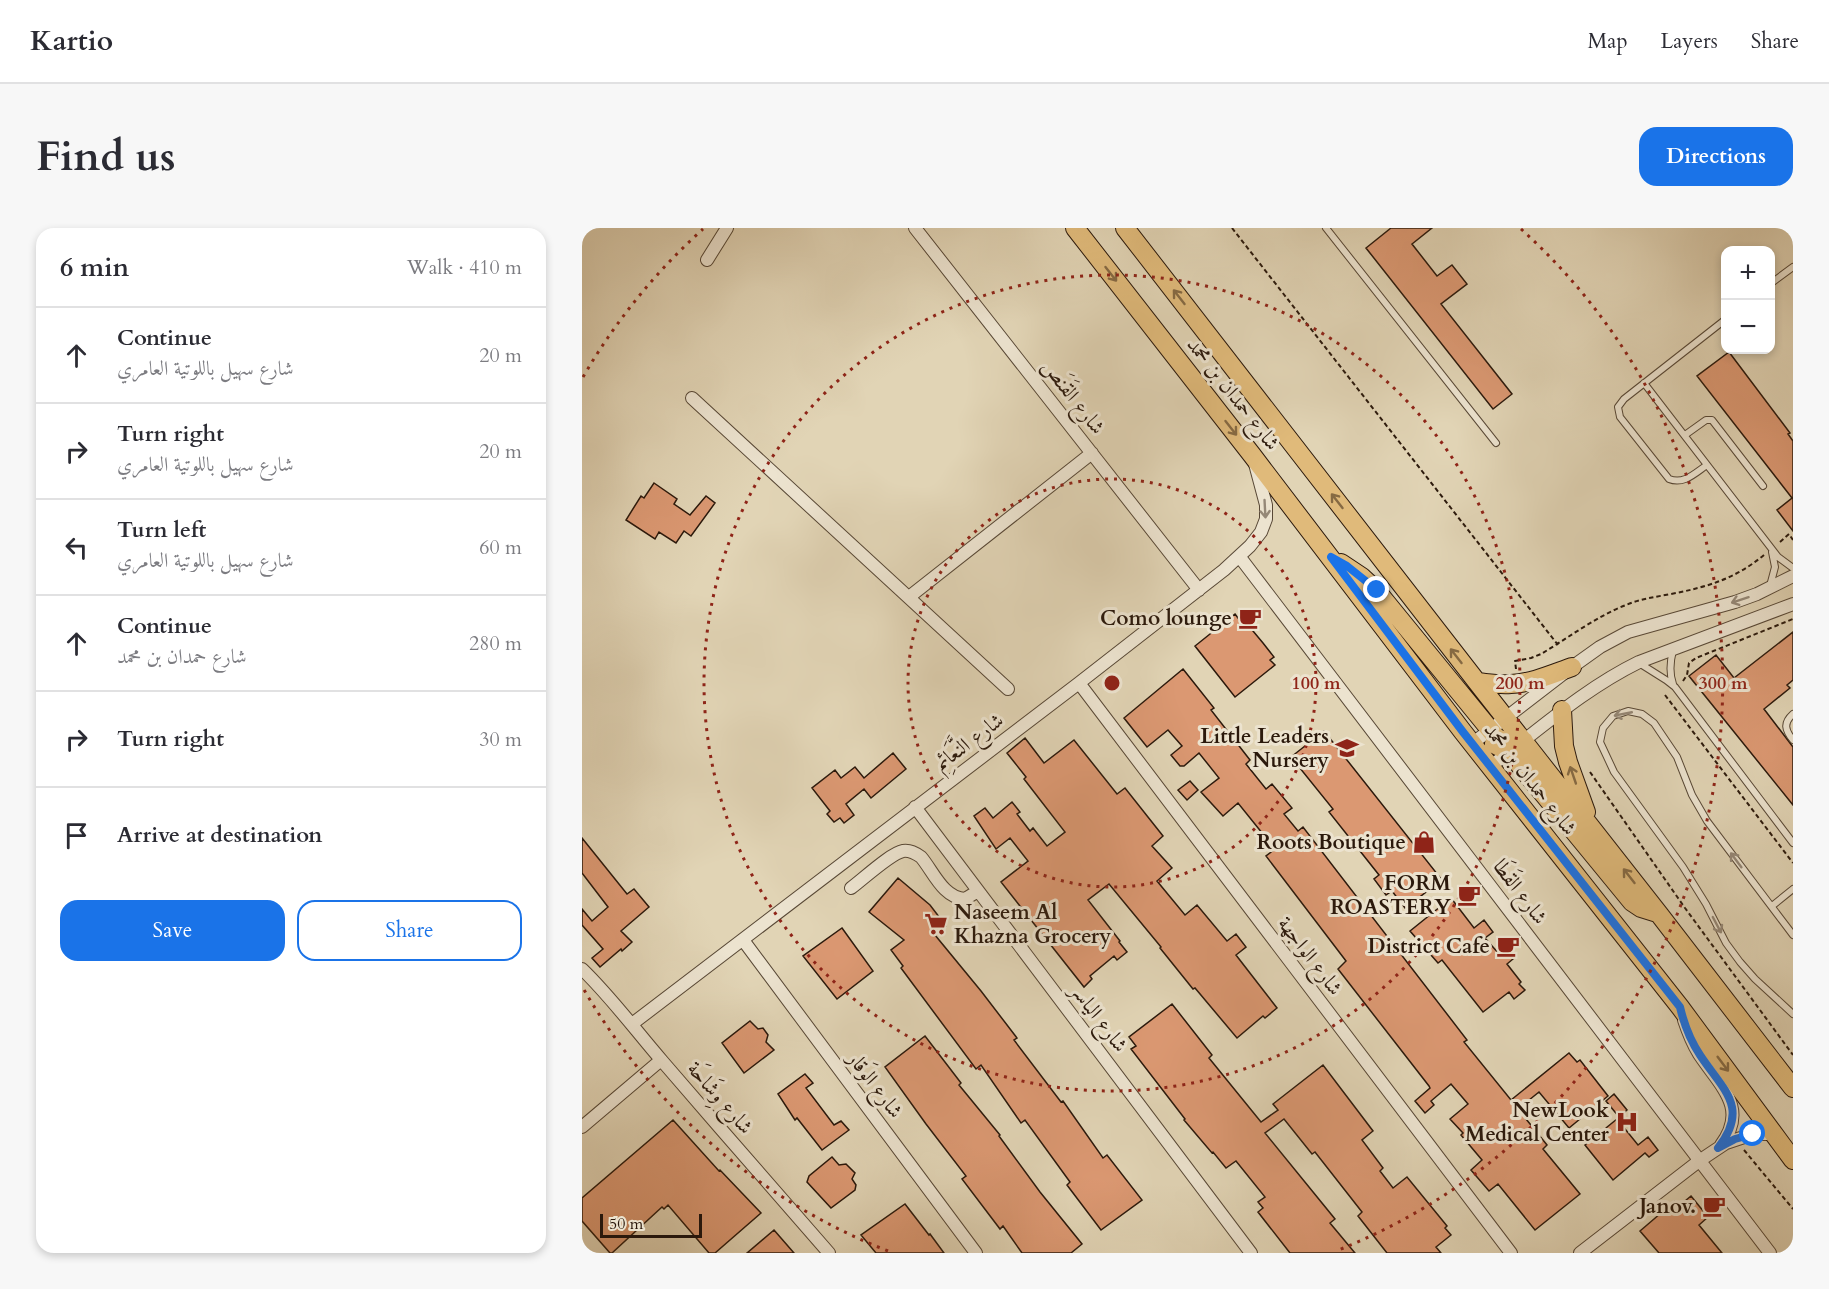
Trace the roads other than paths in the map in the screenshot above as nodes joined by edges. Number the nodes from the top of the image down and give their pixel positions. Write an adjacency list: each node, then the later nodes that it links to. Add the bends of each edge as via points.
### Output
1 (727, 228): 6 (street)
2 (915, 228): 14 (street, شارع القَنَص)
3 (1075, 228): 15 (main road, شارع حمدان بن محمد, one-way to 15)
4 (1125, 228): 30 (main road, شارع حمدان بن محمد, one-way to 4)
5 (1326, 228): 13 (lane)
6 (707, 260)
7 (1793, 267): 8 (lane)
8 (1775, 280)
9 (1721, 322): 10 (lane)
10 (1644, 383): 12 (lane); 16 (lane, via 1620,402 1618,412 1664,475 1675,482 1682,481)
11 (692, 398): 25 (street)
12 (1685, 435): 16 (lane); 17 (lane, via 1712,420)
13 (1496, 443)
14 (1092, 453): 24 (street, شارع القَنَص); 25 (street)
15 (1252, 455): 19 (street, شارع النَّعَائِم, one-way to 19, via 1266,519 1261,532); 20 (main road, شارع حمدان بن محمد)
16 (1707, 465): 18 (lane)
17 (1763, 486)
18 (1772, 549): 21 (lane); 23 (lane, via 1775,567)
19 (1239, 556): 24 (street, شارع النَّعَائِم); 63 (street, شارع القَطَا)
20 (1331, 557): 37 (main road, via 1377,590); 40 (main road, شارع حمدان بن محمد)
21 (1793, 568)
22 (1793, 576): 23 (street)
23 (1770, 588): 29 (street, one-way to 29, via 1735,602 1628,632)
24 (1199, 590): 31 (street, شارع النَّعَائِم)
25 (909, 597): 33 (street)
26 (1792, 605): 27 (street)
27 (1674, 650): 28 (street); 32 (lane, via 1670,671)
28 (1638, 663): 32 (lane); 34 (street, via 1605,680)
29 (1572, 667): 30 (main road, via 1517,684); 36 (street)
30 (1477, 682): 36 (main road, شارع حمدان بن محمد)
31 (1079, 683): 43 (street, شارع النَّعَائِم); 67 (street, شارع الواجهة)
32 (1675, 687): 45 (lane)
33 (1008, 689)
34 (1563, 710): 39 (street); 44 (main road, one-way to 34, via 1568,762)
35 (1793, 714): 38 (lane, via 1785,724)
36 (1506, 718): 37 (street); 39 (main road, شارع حمدان بن محمد)
37 (1489, 731): 39 (main road, via 1503,742); 40 (street)
38 (1793, 740)
39 (1524, 741): 41 (street); 44 (main road, شارع حمدان بن محمد)
40 (1473, 744): 41 (main road, via 1496,745); 42 (main road, شارع حمدان بن محمد)
41 (1509, 752): 42 (street); 50 (main road, via 1626,895 1641,908)
42 (1491, 766): 54 (main road, شارع حمدان بن محمد)
43 (915, 807): 48 (street, شارع الياسر); 52 (street, شارع النَّعَائِم)
44 (1593, 830): 50 (main road, شارع حمدان بن محمد, one-way to 44)
45 (1793, 843)
46 (851, 888): 48 (street, via 904,851 921,857 954,897 965,899)
47 (1793, 889): 49 (lane)
48 (978, 891): 66 (street, شارع الياسر)
49 (1772, 906): 51 (lane); 55 (lane, one-way to 55, via 1703,814 1677,758 1654,723 1642,714 1628,711 1613,716 1603,728 1600,742 1614,772 1683,867 1740,962)
50 (1659, 914): 58 (main road, شارع حمدان بن محمد)
51 (1793, 935)
52 (743, 940): 56 (street, شارع النَّعَائِم); 65 (street, شارع الوَقار)
53 (582, 969): 56 (street, شارع وِشَاحَة)
54 (1680, 1007): 60 (main road, شارع حمدان بن محمد, one-way to 60); 61 (street, via 1693,1043 1733,1108 1730,1130)
55 (1793, 1014)
56 (632, 1024): 57 (street, شارع وِشَاحَة)
57 (661, 1060): 59 (street); 64 (street, شارع وِشَاحَة)
58 (1791, 1083)
59 (582, 1127)
60 (1772, 1134): 61 (street, via 1753,1134); 62 (main road, شارع حمدان بن محمد)
61 (1718, 1148): 63 (street)
62 (1793, 1160)
63 (1699, 1161): 68 (street); 69 (street, شارع القَطَا)
64 (828, 1253)
65 (976, 1253)
66 (1251, 1253)
67 (1510, 1253)
68 (1580, 1253)
69 (1770, 1253)

